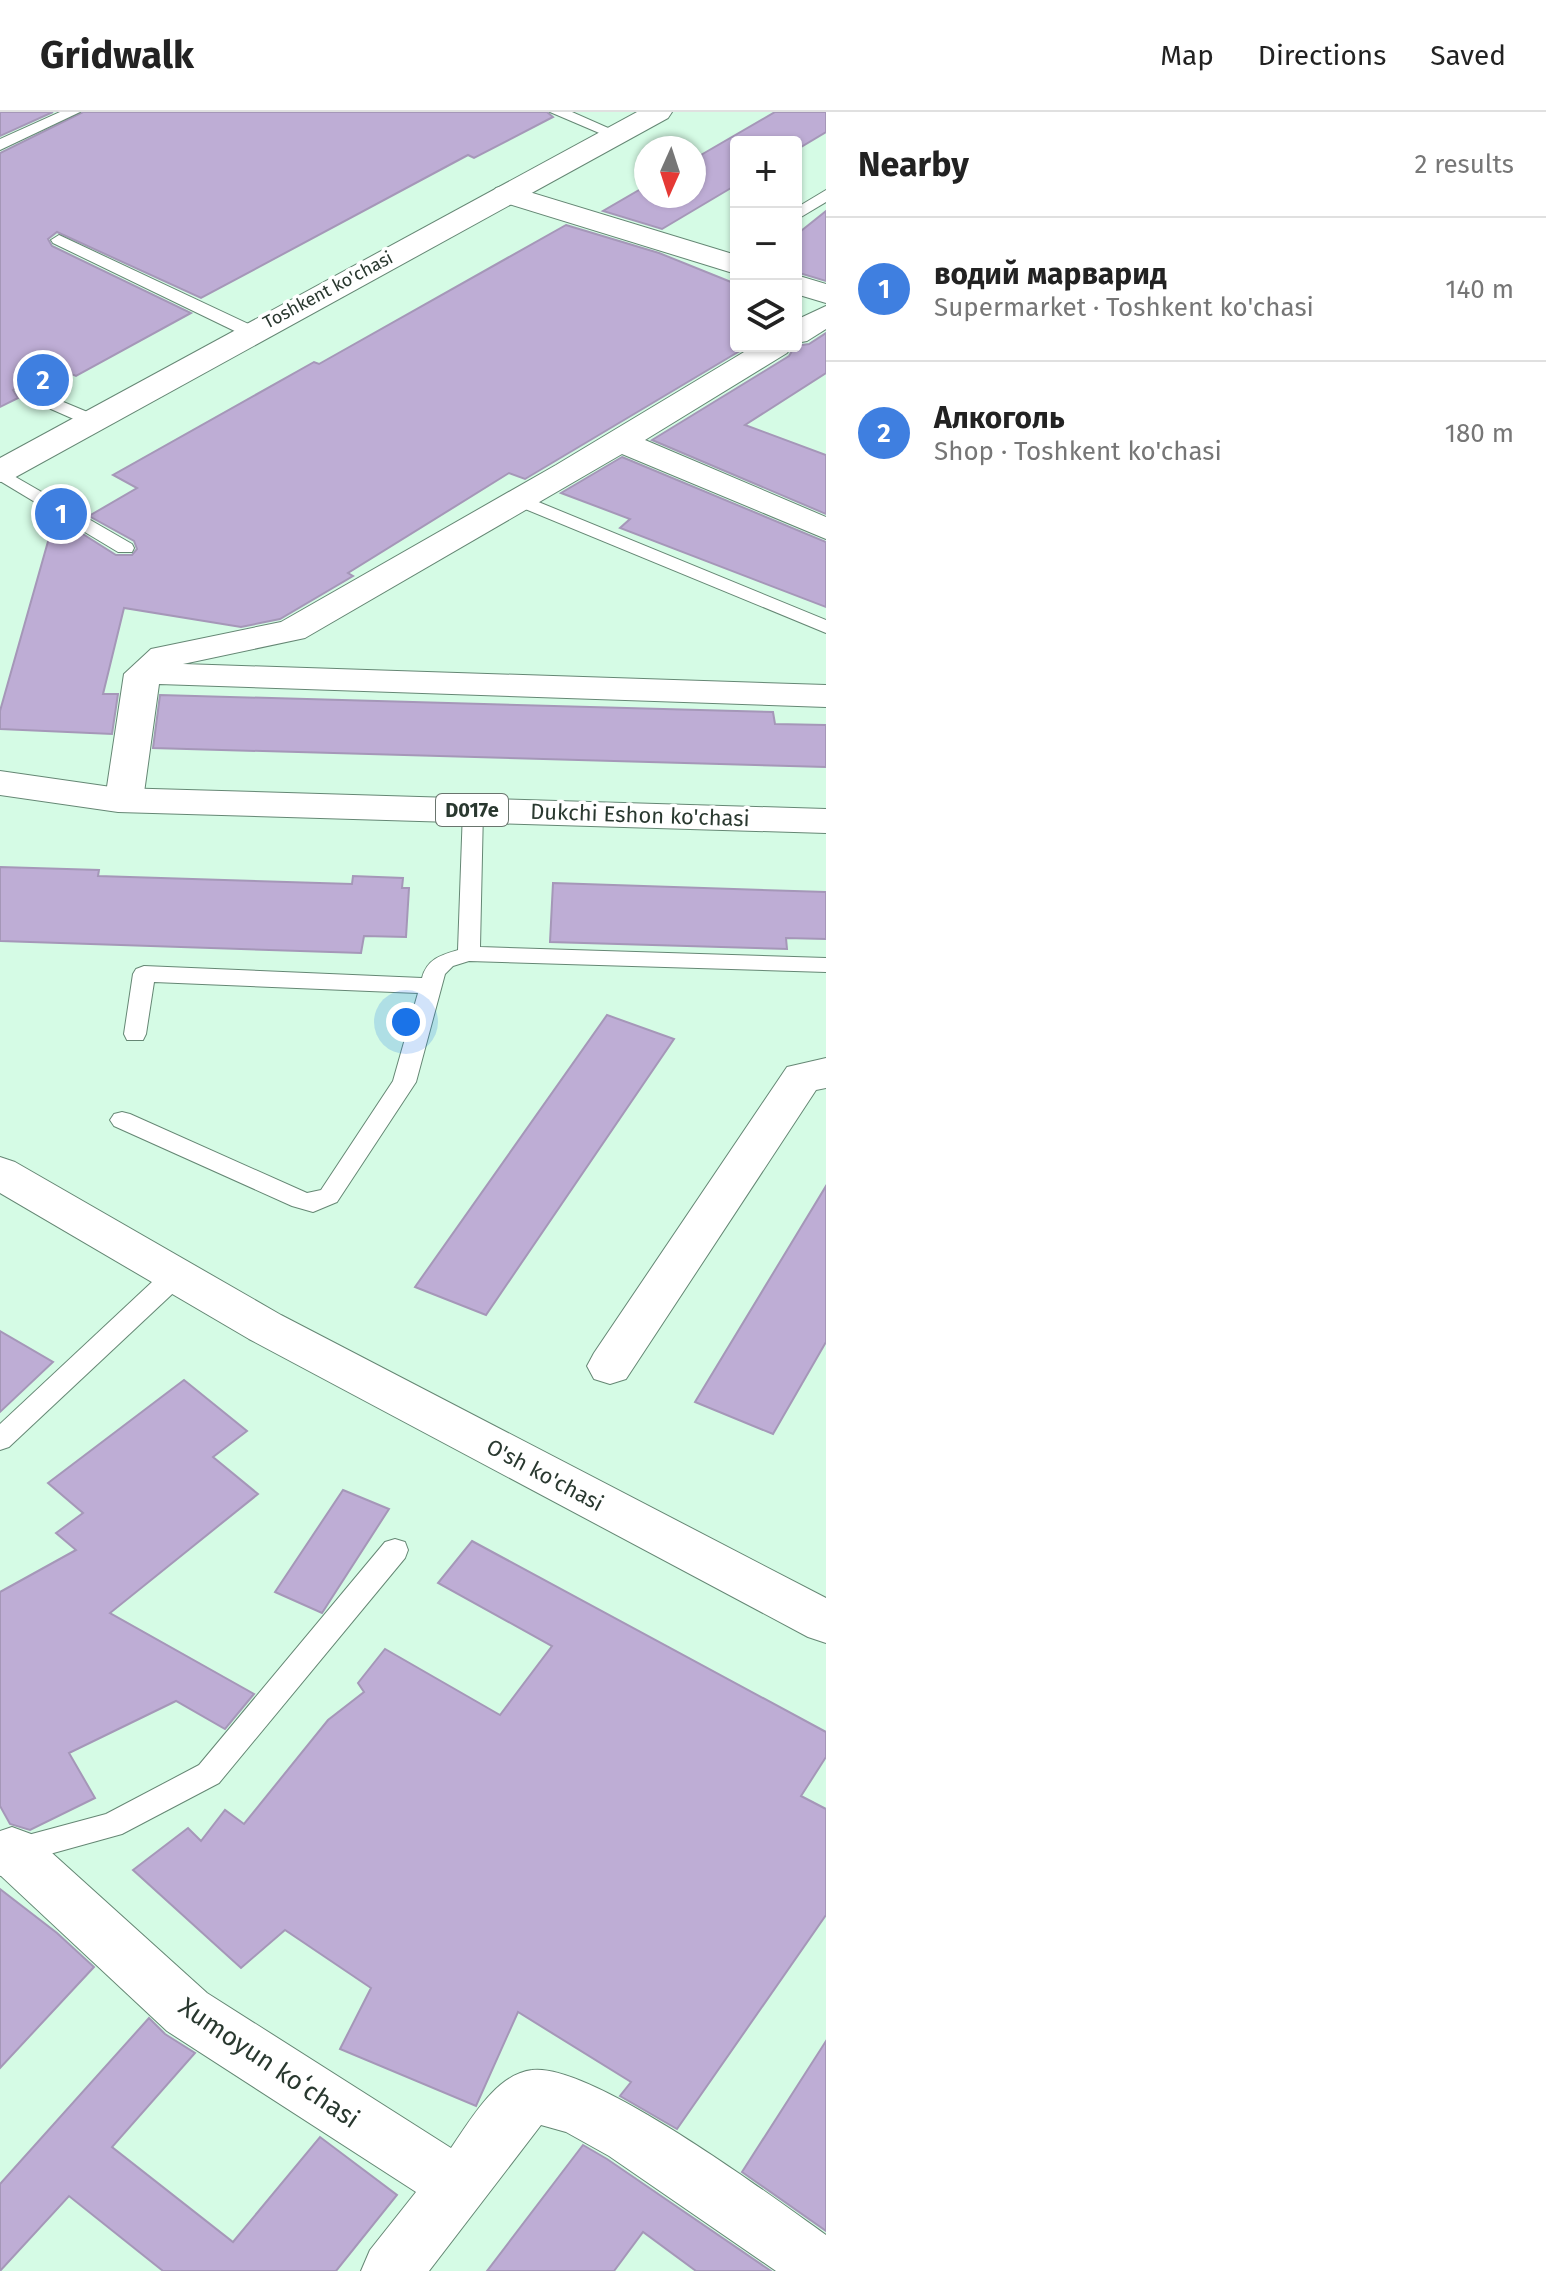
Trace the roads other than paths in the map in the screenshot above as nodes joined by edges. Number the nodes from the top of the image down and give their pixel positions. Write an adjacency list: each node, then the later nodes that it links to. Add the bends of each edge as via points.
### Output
1 (72, 112): 5 (lane)
2 (558, 112): 4 (lane)
3 (658, 112): 4 (street, Toshkent ko'chasi)
4 (616, 135): 6 (street, Toshkent ko'chasi)
5 (0, 145)
6 (506, 194): 10 (street); 15 (street, Toshkent ko'chasi)
7 (826, 195): 8 (lane)
8 (802, 211)
9 (59, 240): 15 (lane)
10 (730, 260)
11 (802, 286): 12 (street)
12 (826, 294)
13 (826, 315): 14 (street)
14 (802, 330)
15 (251, 332): 18 (street, Toshkent ko'chasi)
16 (766, 352): 19 (street)
17 (25, 391): 18 (lane)
18 (91, 420): 20 (street, Toshkent ko'chasi)
19 (620, 441): 21 (street); 22 (street)
20 (0, 473): 23 (lane)
21 (519, 500): 24 (lane); 25 (street, via 292,630 164,657)
22 (826, 529)
23 (125, 548)
24 (826, 627)
25 (142, 674): 26 (street); 28 (street)
26 (826, 696)
27 (0, 783): 28 (street, D017e)
28 (121, 800): 29 (street, Dukchi Eshon ko'chasi / D017e); 30 (street, D017e)
29 (473, 810): 31 (street, Dukchi Eshon ko'chasi / D017e); 32 (lane)
30 (0, 811)
31 (826, 821)
32 (469, 954): 33 (lane); 34 (lane, via 445,961)
33 (826, 965)
34 (431, 986): 35 (lane, via 144,974); 37 (lane, via 404,1082 322,1200 301,1200)
35 (135, 1034)
36 (826, 1073): 40 (street, via 802,1078)
37 (122, 1120)
38 (0, 1173): 39 (street, O'sh ko'chasi)
39 (176, 1275): 41 (lane); 43 (street, O'sh ko'chasi, via 265,1327)
40 (610, 1366)
41 (0, 1440)
42 (395, 1550): 44 (lane, via 209,1774 112,1825)
43 (823, 1614)
44 (6, 1857): 45 (street, Xumoyun koʻchasi, via 187,2012)
45 (458, 2186): 46 (street); 47 (street, via 531,2097 554,2096 611,2123)
46 (391, 2271)
47 (826, 2271)

